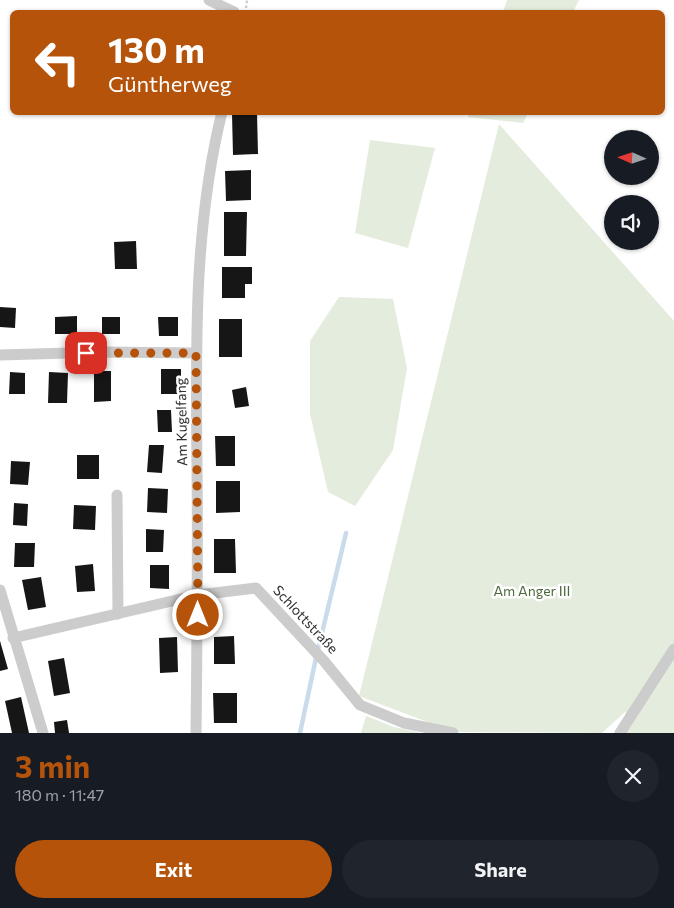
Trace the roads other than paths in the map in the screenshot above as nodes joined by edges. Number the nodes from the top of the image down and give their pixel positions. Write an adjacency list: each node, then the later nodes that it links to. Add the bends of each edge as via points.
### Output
1 (209, 0): 2 (street)
2 (230, 10)
3 (221, 115): 4 (street, Am Kugelfang, via 206,193)
4 (196, 353): 5 (street); 8 (street, Am Kugelfang)
5 (0, 355)
6 (117, 495): 9 (street)
7 (0, 590): 10 (street)
8 (198, 595): 9 (street, Schlottstraße); 13 (street, Am Kugelfang); 14 (street, Schlottstraße, via 256,588 360,705 404,724)
9 (118, 614): 10 (street, Schlottstraße)
10 (13, 638): 12 (street)
11 (674, 649): 15 (street)
12 (43, 733)
13 (196, 733)
14 (453, 733)
15 (620, 733)

